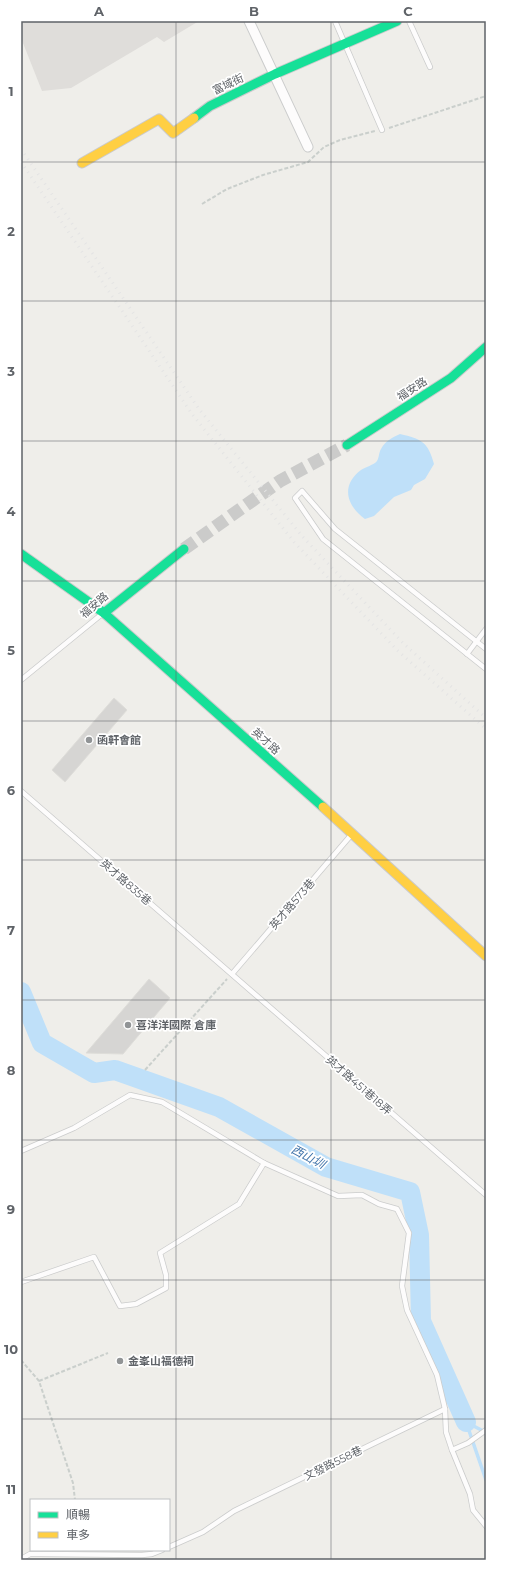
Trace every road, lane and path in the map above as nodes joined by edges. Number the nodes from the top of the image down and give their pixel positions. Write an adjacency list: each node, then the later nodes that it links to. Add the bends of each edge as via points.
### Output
1 (249, 21): 7 (street)
2 (335, 21): 5 (lane)
3 (397, 21): 5 (street, 富域街)
4 (409, 21): 6 (lane)
5 (345, 44): 7 (street, 富域街); 9 (lane)
6 (430, 67)
7 (275, 74): 10 (street); 11 (street, 富域街, via 210,106 173,133 159,119)
8 (486, 96): 9 (path)
9 (382, 130): 12 (path, via 340,140 324,147 308,162 227,189)
10 (308, 146)
11 (82, 163)
12 (202, 204)
13 (486, 347): 14 (street, 福安路, via 450,378)
14 (347, 445)
15 (184, 549): 17 (street, 福安路)
16 (22, 553): 17 (street, 英才路)
17 (104, 613): 23 (lane, 福安路); 25 (street, 英才路)
18 (486, 629): 19 (lane)
19 (476, 641): 20 (lane); 21 (lane); 21 (lane, via 335,529 302,490 295,498 323,539)
20 (486, 649)
21 (467, 654): 22 (lane)
22 (486, 669)
23 (21, 680)
24 (21, 791): 27 (lane, 英才路835巷)
25 (353, 834): 26 (street, 英才路); 27 (lane, 英才路573巷)
26 (486, 956)
27 (232, 974): 28 (path); 31 (lane, 英才路451巷18弄)
28 (146, 1070)
29 (21, 1151): 30 (lane, via 74,1128 130,1095 162,1102)
30 (264, 1164): 32 (lane, via 240,1204 160,1254 166,1276 166,1288 136,1304 120,1306 94,1257); 36 (lane, via 338,1196 362,1195 396,1209 410,1233 402,1286 407,1310 437,1375)
31 (486, 1195)
32 (21, 1282)
33 (108, 1353): 35 (path)
34 (21, 1360): 35 (path)
35 (39, 1381): 39 (path, via 73,1483)
36 (445, 1409): 38 (lane, via 446,1432); 41 (lane, 文發路558巷, via 234,1511 203,1532)
37 (486, 1430): 38 (lane, via 468,1443)
38 (452, 1450): 40 (lane, via 470,1494 473,1510)
39 (75, 1499)
40 (486, 1526)
41 (170, 1547)
42 (160, 1551): 43 (lane)
43 (152, 1554): 44 (lane, via 30,1554); 45 (lane)
44 (21, 1560)
45 (151, 1560)

